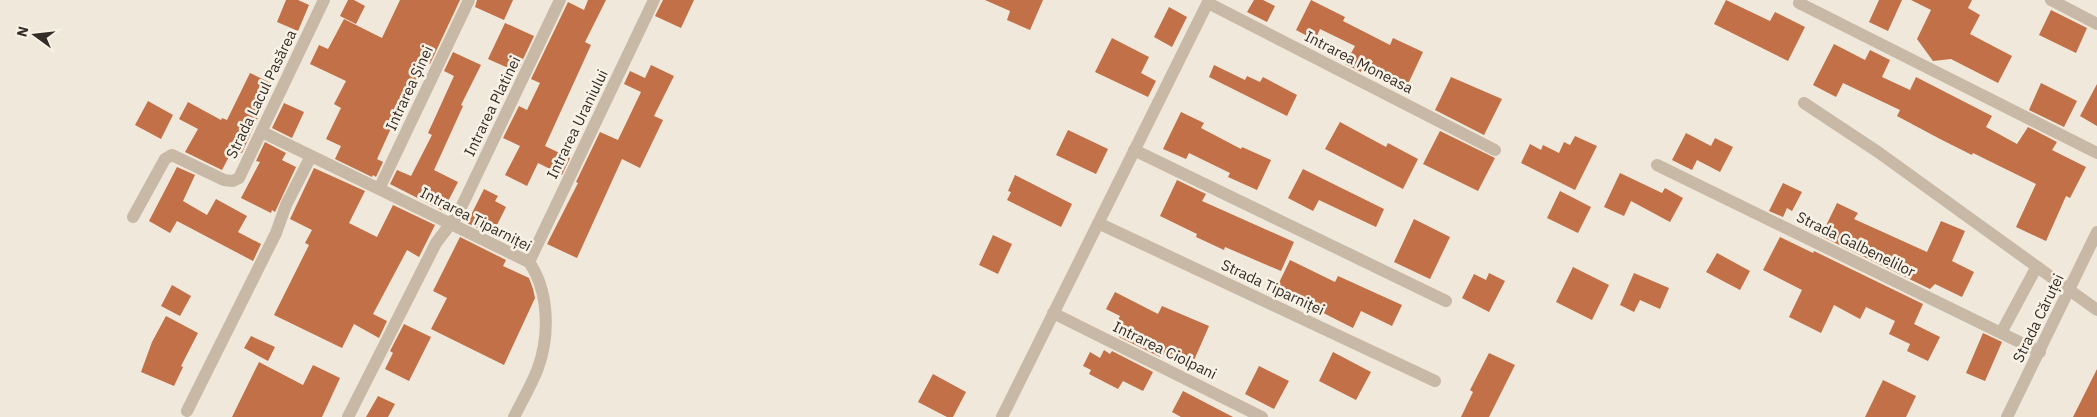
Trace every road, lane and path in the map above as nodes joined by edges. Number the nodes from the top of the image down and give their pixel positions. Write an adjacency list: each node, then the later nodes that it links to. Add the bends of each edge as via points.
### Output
1 (324, 0): 10 (street, Strada Lacul Pasărea)
2 (469, 0): 16 (street, Intrarea Șinei)
3 (560, 0): 19 (street, Intrarea Platinei, via 458,214)
4 (654, 0): 21 (street, Intrarea Uraniului)
5 (2051, 0): 8 (street)
6 (1209, 1): 11 (street); 12 (street, Intrarea Moneasa)
7 (1799, 3): 13 (street)
8 (2097, 24)
9 (1804, 103): 22 (street, via 1885,157)
10 (262, 132): 14 (street, Intrarea Tiparniței); 17 (street, Strada Lacul Pasărea, via 239,178 233,181 224,180 177,156 165,159)
11 (1134, 150): 18 (street); 24 (street)
12 (1495, 150)
13 (2097, 153)
14 (311, 156): 16 (street, Intrarea Tiparniței); 30 (street)
15 (1658, 165): 27 (street, Strada Galbenelilor)
16 (379, 189): 19 (street, Intrarea Tiparniței)
17 (133, 216)
18 (1098, 223): 26 (street); 29 (street, Strada Tiparniței)
19 (450, 224): 21 (street, Intrarea Tiparniței); 31 (street, Intrarea Platinei, via 436,243)
20 (2097, 232): 23 (street, Strada Căruței)
21 (529, 262): 32 (street, Intrarea Tiparniței, via 542,289 544,338 538,367)
22 (2036, 268): 23 (street); 27 (street, Strada Căruței)
23 (2068, 291): 25 (street); 28 (street, Strada Căruței)
24 (1446, 301)
25 (2097, 310)
26 (1053, 314): 33 (street); 34 (street, Intrarea Ciolpani)
27 (2001, 333): 28 (street, Strada Galbenelilor)
28 (2040, 352): 35 (street, Strada Căruței)
29 (1435, 381)
30 (187, 411)
31 (348, 417)
32 (514, 417)
33 (1002, 417)
34 (1262, 417)
35 (2007, 417)

